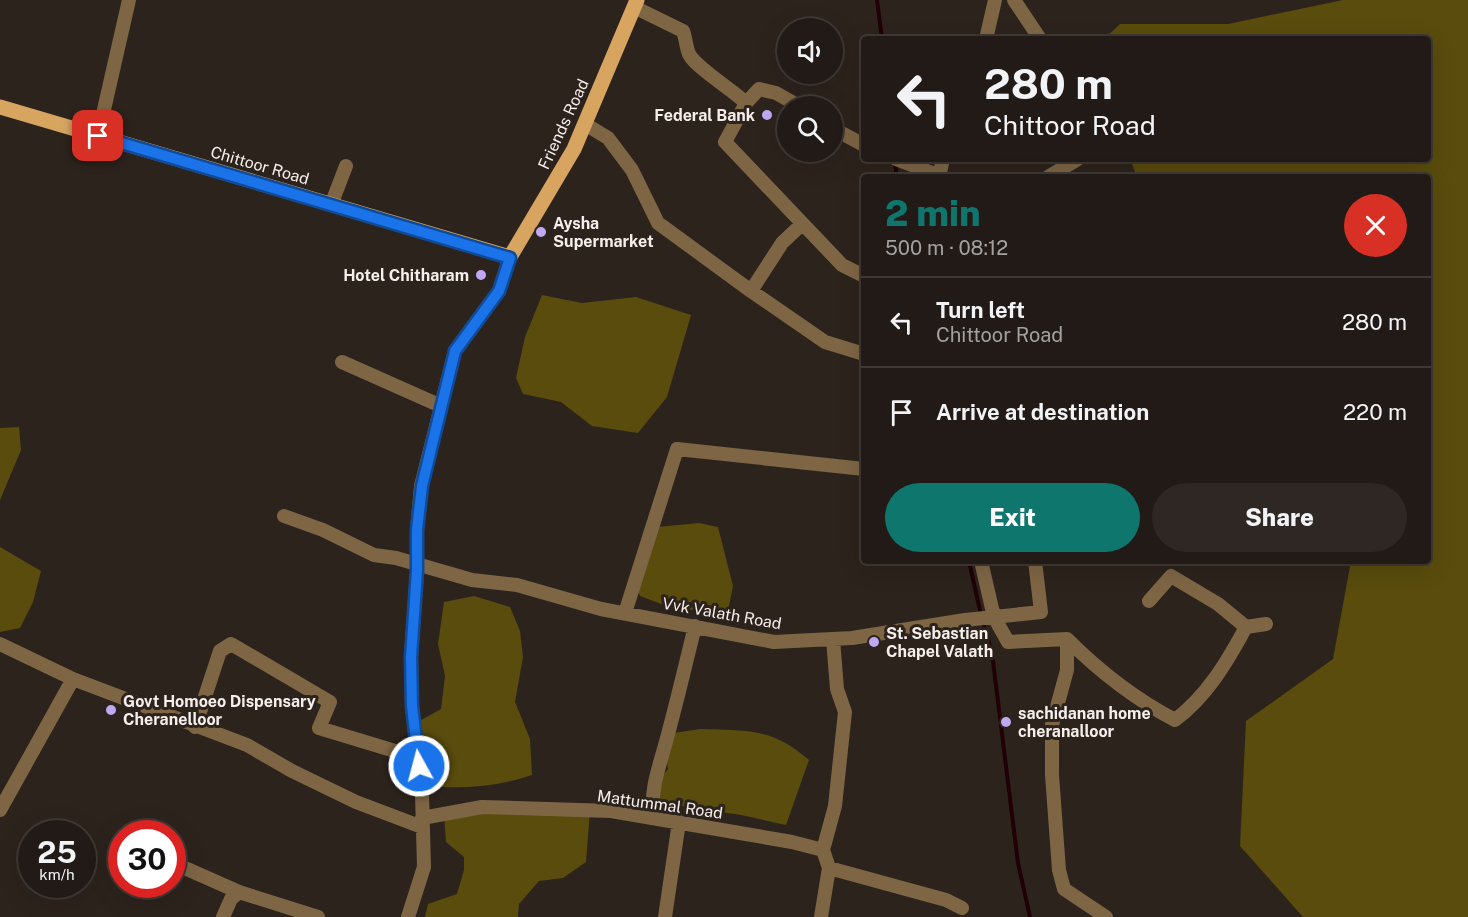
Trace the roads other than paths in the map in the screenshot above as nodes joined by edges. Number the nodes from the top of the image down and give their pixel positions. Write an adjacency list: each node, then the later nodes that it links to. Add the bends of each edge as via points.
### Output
1 (129, 0): 12 (street)
2 (995, 0): 5 (street)
3 (1014, 0): 6 (street)
4 (636, 3): 8 (street, via 683,31 690,56 697,64); 10 (main road, Friends Road)
5 (987, 36)
6 (1038, 36)
7 (781, 96): 8 (street, via 759,89)
8 (746, 103): 20 (street, via 724,142)
9 (0, 107): 12 (main road, Chittoor Road)
10 (585, 124): 21 (main road, Friends Road); 23 (street, via 608,138 632,170 658,223)
11 (843, 134): 13 (street)
12 (98, 136): 19 (main road, Chittoor Road)
13 (861, 143)
14 (904, 162): 17 (street)
15 (1073, 162): 18 (street)
16 (346, 166): 19 (street)
17 (934, 174)
18 (1053, 174)
19 (331, 205): 21 (main road, Chittoor Road)
20 (802, 224): 22 (street, via 842,265); 23 (street, via 782,243)
21 (510, 258): 26 (street, via 499,291 455,351)
22 (861, 274)
23 (751, 291): 24 (street, via 825,342)
24 (861, 353)
25 (342, 362): 26 (street)
26 (441, 406): 31 (street, via 422,486)
27 (861, 469): 33 (street, via 677,450)
28 (284, 516): 31 (street, Vvk Valath Road, via 374,555)
29 (982, 564): 34 (street)
30 (1035, 564): 34 (street, Vvk Valath Road, via 1041,612)
31 (417, 566): 33 (street, Vvk Valath Road, via 472,580 517,585); 43 (street, via 411,657)
32 (1149, 601): 37 (street, via 1171,576 1218,604)
33 (625, 613): 36 (street, Vvk Valath Road)
34 (994, 617): 38 (street, Vvk Valath Road); 39 (street, via 1008,642)
35 (1266, 624): 37 (street)
36 (695, 626): 38 (street, Vvk Valath Road, via 774,642); 45 (street, via 658,763 656,791 651,800)
37 (1246, 627): 39 (street, via 1215,679 1193,706 1175,720 1137,700)
38 (833, 639): 48 (street, via 837,688 845,712 835,806)
39 (1067, 639): 58 (street, via 1067,670 1052,724 1059,870 1064,889)
40 (0, 644): 41 (street)
41 (73, 679): 42 (street); 44 (street)
42 (195, 727): 43 (street, via 220,651 231,644 330,702 319,728); 47 (street, via 247,745 356,802)
43 (418, 758): 47 (street)
44 (0, 810)
45 (654, 818): 46 (street, Mattummal Road); 47 (street, Mattummal Road, via 611,811 482,807)
46 (679, 822): 48 (street, Mattummal Road); 56 (street)
47 (422, 823): 55 (street, via 424,867)
48 (823, 850): 49 (street)
49 (829, 868): 52 (street, via 946,900); 57 (street)
50 (186, 869): 51 (street)
51 (239, 892): 53 (street); 54 (street)
52 (962, 908)
53 (223, 917)
54 (318, 917)
55 (408, 917)
56 (665, 917)
57 (821, 917)
58 (1106, 917)

